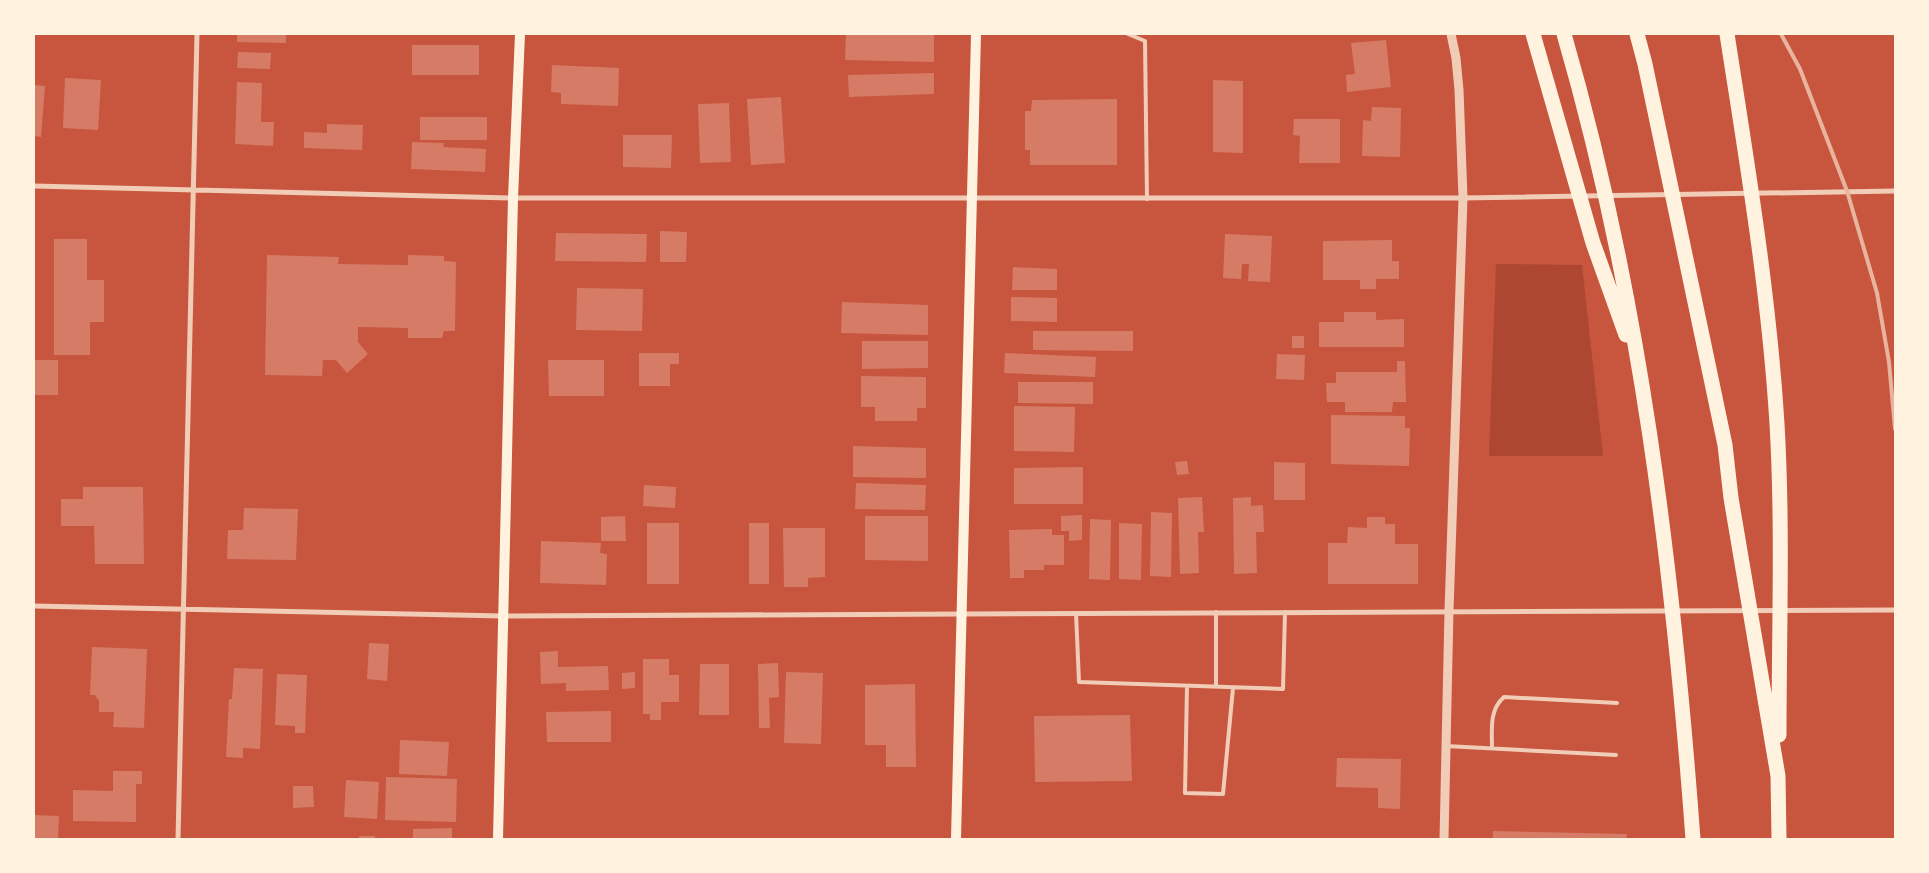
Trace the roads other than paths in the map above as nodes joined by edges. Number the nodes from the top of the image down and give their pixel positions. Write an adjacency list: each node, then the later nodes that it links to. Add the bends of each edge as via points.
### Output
1 (197, 34): 11 (street)
2 (520, 34): 13 (main road)
3 (976, 34): 15 (main road)
4 (1128, 34): 16 (lane, via 1145,41)
5 (1451, 34): 14 (street, via 1459,90)
6 (1533, 34): 17 (highway, via 1593,243)
7 (1564, 34): 17 (highway, via 1605,191)
8 (1637, 34): 34 (highway, via 1646,64 1725,446)
9 (1727, 34): 34 (highway, via 1767,319 1777,423 1780,500)
10 (34, 186): 11 (street)
11 (193, 190): 13 (street); 19 (street)
12 (1895, 191): 14 (street)
13 (513, 198): 15 (street); 26 (main road)
14 (1463, 198): 16 (street); 21 (street)
15 (972, 199): 16 (street); 24 (main road)
16 (1146, 199)
17 (1641, 379): 39 (highway, via 1666,555)
18 (34, 606): 19 (street)
19 (184, 610): 26 (street); 35 (street)
20 (1895, 610): 21 (street)
21 (1449, 611): 23 (street); 31 (street)
22 (1216, 612): 23 (street); 25 (street); 28 (lane)
23 (1285, 612): 29 (lane, via 1283,689)
24 (962, 613): 25 (street); 26 (street); 37 (main road)
25 (1076, 613): 27 (lane, via 1079,682)
26 (503, 616): 36 (main road)
27 (1187, 686): 28 (lane); 29 (lane, via 1185,792 1223,794)
28 (1216, 687): 29 (lane)
29 (1232, 688)
30 (1616, 703): 32 (lane, via 1504,697 1493,712)
31 (1446, 746): 32 (lane); 38 (street)
32 (1492, 748): 33 (lane)
33 (1616, 755)
34 (1778, 776): 40 (highway)
35 (178, 839)
36 (498, 839)
37 (956, 839)
38 (1444, 839)
39 (1693, 839)
40 (1779, 839)

